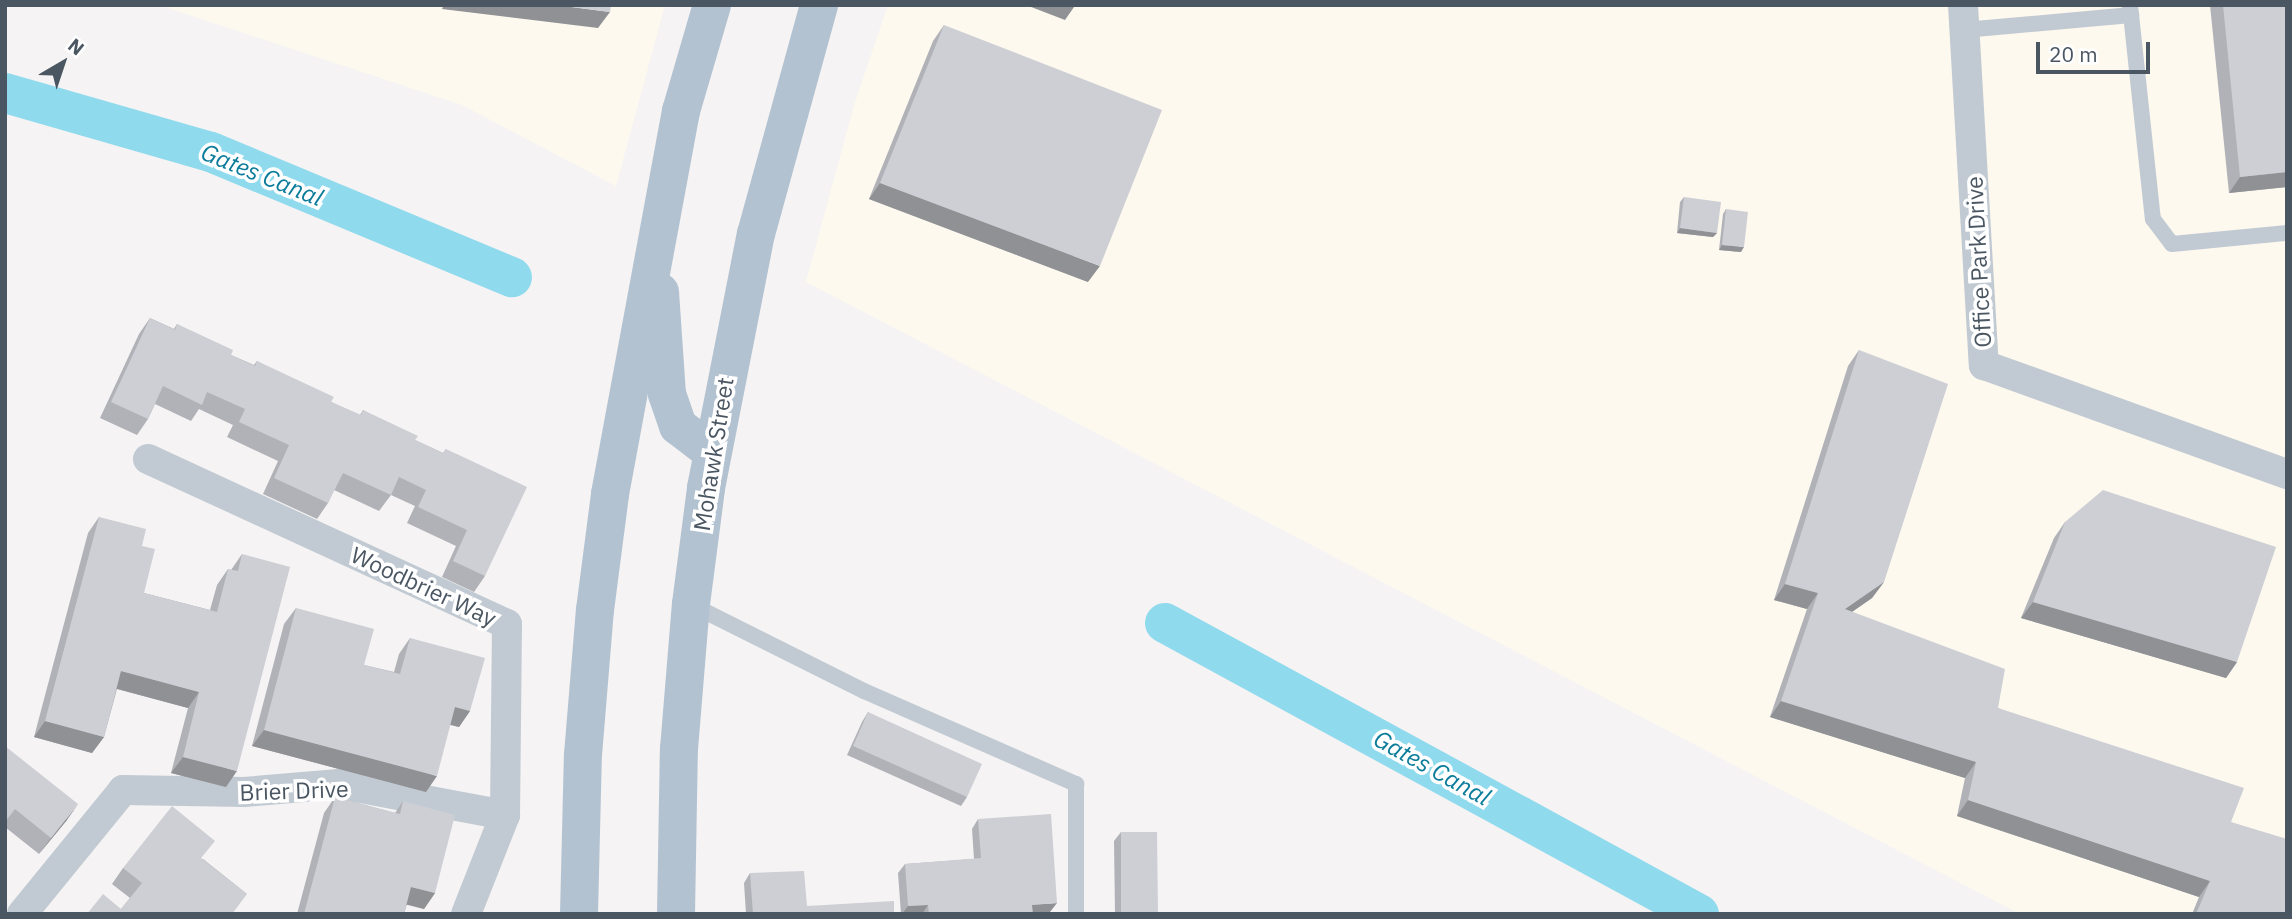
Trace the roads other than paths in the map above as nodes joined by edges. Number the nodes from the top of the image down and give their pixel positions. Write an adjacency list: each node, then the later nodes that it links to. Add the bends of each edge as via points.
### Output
1 (712, 5): 6 (main road, via 681,111)
2 (820, 5): 7 (main road, Mohawk Street, via 756,234)
3 (2130, 10): 4 (lane); 5 (lane, via 2152,219 2172,244)
4 (1963, 17): 9 (street, Office Park Drive, via 1984,366)
5 (2287, 233)
6 (656, 237): 7 (main road, via 667,394 678,426); 14 (main road, via 610,494 595,610 583,755)
7 (712, 452): 10 (main road, Mohawk Street)
8 (148, 459): 11 (street, Woodbrier Way, via 507,624)
9 (2287, 474)
10 (691, 604): 15 (main road, Mohawk Street, via 679,749); 16 (lane, via 864,691 1076,784)
11 (505, 815): 12 (street, Brier Drive, via 339,784 244,792 123,790); 13 (street, Woodbrier Way)
12 (22, 914)
13 (466, 914)
14 (579, 914)
15 (676, 914)
16 (1076, 914)

